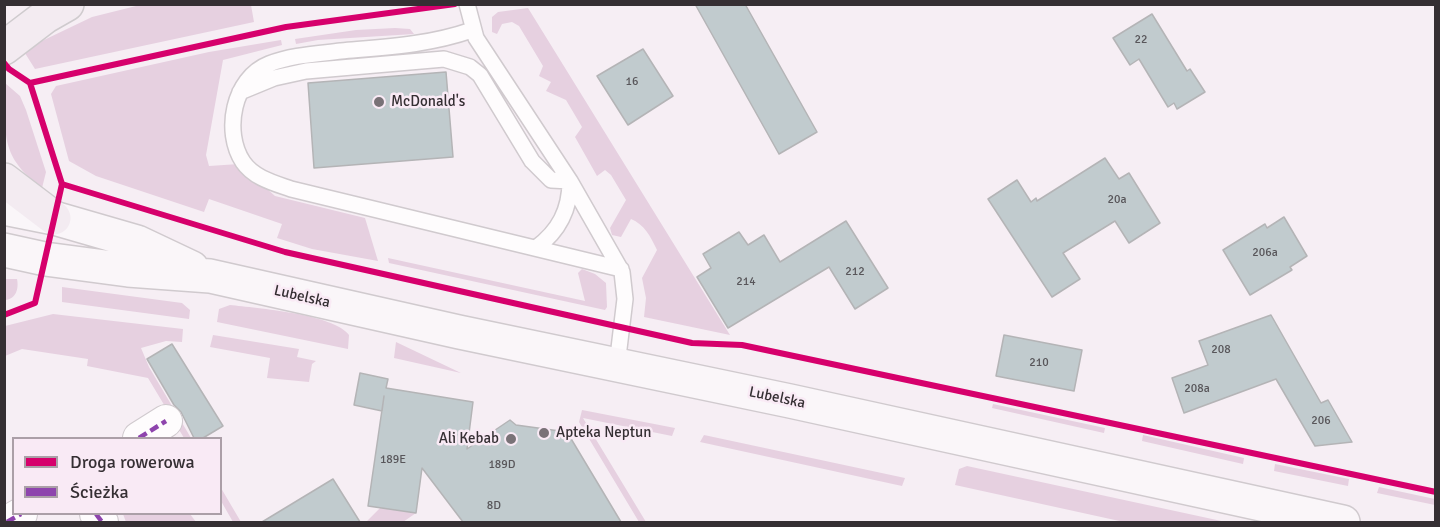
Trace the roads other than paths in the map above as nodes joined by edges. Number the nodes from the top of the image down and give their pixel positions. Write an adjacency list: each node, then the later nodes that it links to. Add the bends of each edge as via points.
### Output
1 (67, 4): 4 (highway)
2 (467, 4): 3 (lane)
3 (472, 30): 5 (lane, via 431,42 267,64); 7 (lane)
4 (4, 48)
5 (239, 92): 7 (lane, via 306,70 444,59 458,62 480,75 543,173 551,180); 10 (lane, via 233,118 237,150 256,175 291,189)
6 (4, 180): 9 (highway)
7 (570, 181): 10 (lane, via 570,198 560,224); 14 (lane)
8 (4, 208): 9 (main road, Lubelska)
9 (54, 218): 15 (main road, Lubelska, via 137,242)
10 (536, 248): 14 (lane)
11 (4, 250): 12 (main road, Lubelska)
12 (45, 259): 13 (main road); 15 (main road, Lubelska)
13 (4, 263)
14 (621, 269): 16 (lane, via 625,299)
15 (210, 276): 16 (main road, Lubelska)
16 (617, 365): 19 (main road, Lubelska)
17 (166, 421): 18 (street)
18 (141, 437)
19 (1298, 518): 20 (main road, Lubelska)
20 (1343, 522)

